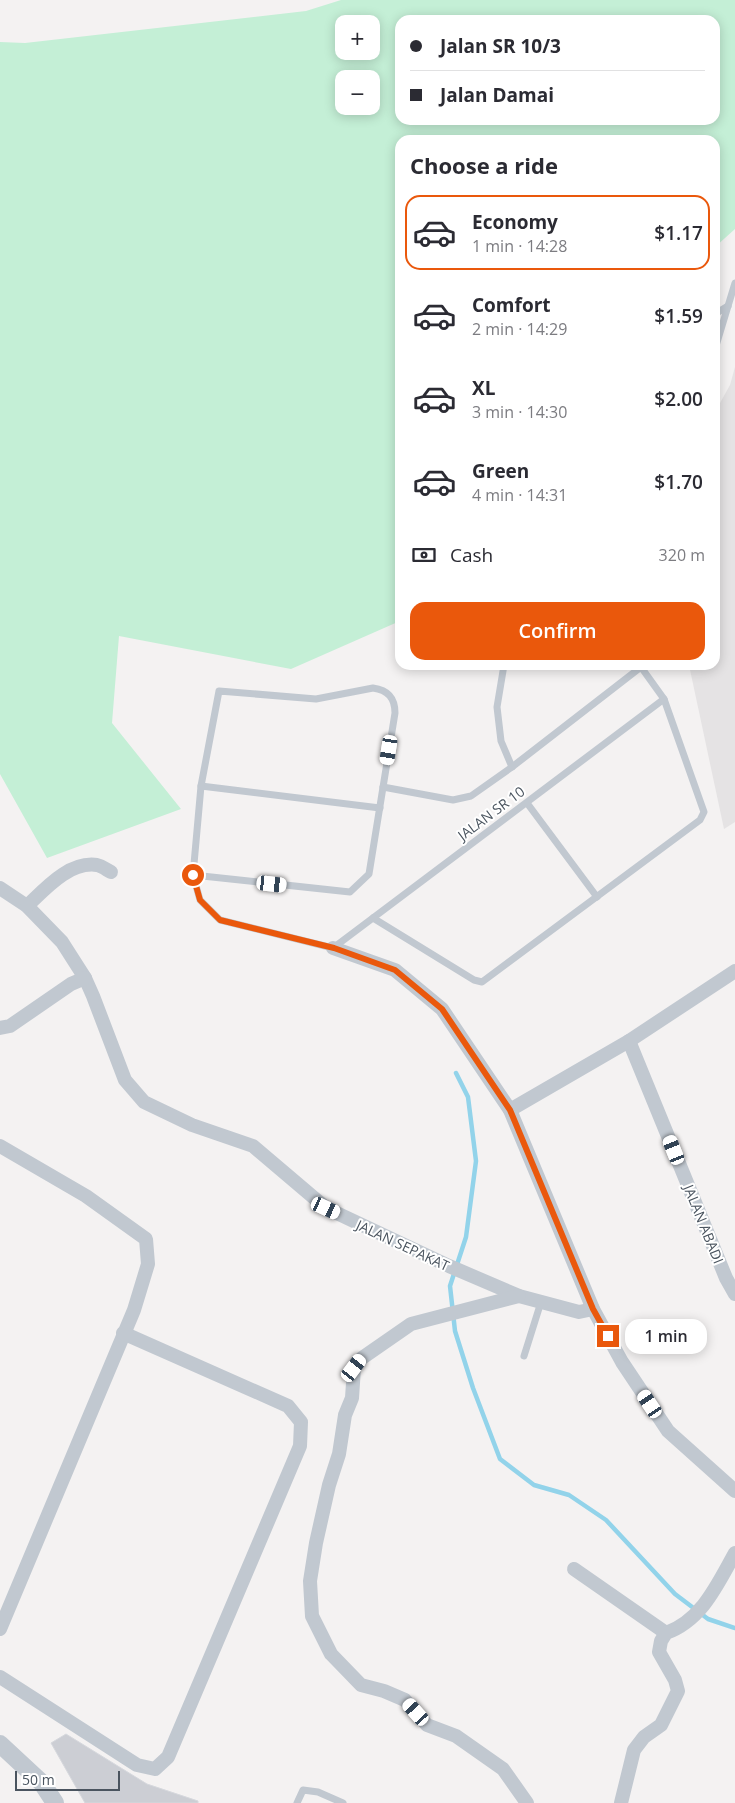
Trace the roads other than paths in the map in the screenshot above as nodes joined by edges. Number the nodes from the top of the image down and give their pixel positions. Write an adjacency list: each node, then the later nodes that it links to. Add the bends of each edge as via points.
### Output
1 (735, 283): 2 (lane)
2 (728, 306): 3 (lane); 4 (lane)
3 (720, 311)
4 (720, 332)
5 (503, 670): 9 (lane, via 497,708 501,740)
6 (636, 670): 9 (lane)
7 (644, 670): 8 (lane)
8 (664, 699): 12 (lane, JALAN SR 10); 17 (lane, via 703,808 703,816)
9 (512, 767): 11 (lane, via 463,799)
10 (201, 786): 11 (lane, via 219,691 313,699 373,688 387,692 395,705); 13 (lane); 15 (lane)
11 (383, 787): 13 (lane)
12 (527, 802): 17 (lane); 19 (lane, JALAN SR 10)
13 (380, 808): 15 (lane, via 369,874 350,892)
14 (111, 872): 18 (street, via 98,865 81,866 66,872)
15 (193, 875): 20 (lane, via 200,900 220,920)
16 (0, 888): 18 (street, JALAN SEPAKAT)
17 (597, 897): 19 (lane, via 482,982)
18 (27, 906): 22 (street, JALAN SEPAKAT, via 62,942)
19 (372, 918): 20 (lane, JALAN SR 10)
20 (334, 948): 25 (street, via 395,970 442,1009)
21 (735, 971): 24 (street)
22 (85, 978): 23 (street, via 10,1026); 29 (street, JALAN SEPAKAT, via 125,1080 144,1102 192,1125 252,1146 326,1208)
23 (0, 1028)
24 (629, 1042): 25 (street); 27 (street, JALAN ABADI)
25 (510, 1110): 31 (street)
26 (0, 1146): 32 (street, via 86,1196 146,1239 148,1264 134,1310)
27 (731, 1273): 28 (street, JALAN ABADI)
28 (735, 1294)
29 (519, 1296): 30 (street, JALAN SEPAKAT); 44 (street, via 411,1324 362,1358 354,1368 352,1398 345,1415 310,1581 312,1616 331,1654 361,1685 405,1700 427,1725 456,1736 503,1769)
30 (542, 1301): 31 (street, JALAN SEPAKAT, via 579,1312); 33 (lane)
31 (593, 1309): 34 (street, via 622,1362 668,1431)
32 (123, 1333): 37 (street); 39 (street, via 288,1406 301,1422 300,1446 168,1758 155,1768 136,1764)
33 (524, 1356)
34 (735, 1491)
35 (735, 1553): 38 (street, via 701,1609 678,1628)
36 (574, 1569): 38 (street)
37 (0, 1629)
38 (666, 1633): 45 (street, via 659,1652 678,1690 661,1726 644,1737 634,1750)
39 (0, 1677)
40 (0, 1744): 41 (street, via 42,1783)
41 (55, 1803)
42 (297, 1803): 43 (lane, via 303,1790 318,1792)
43 (343, 1803)
44 (526, 1803)
45 (621, 1803)

